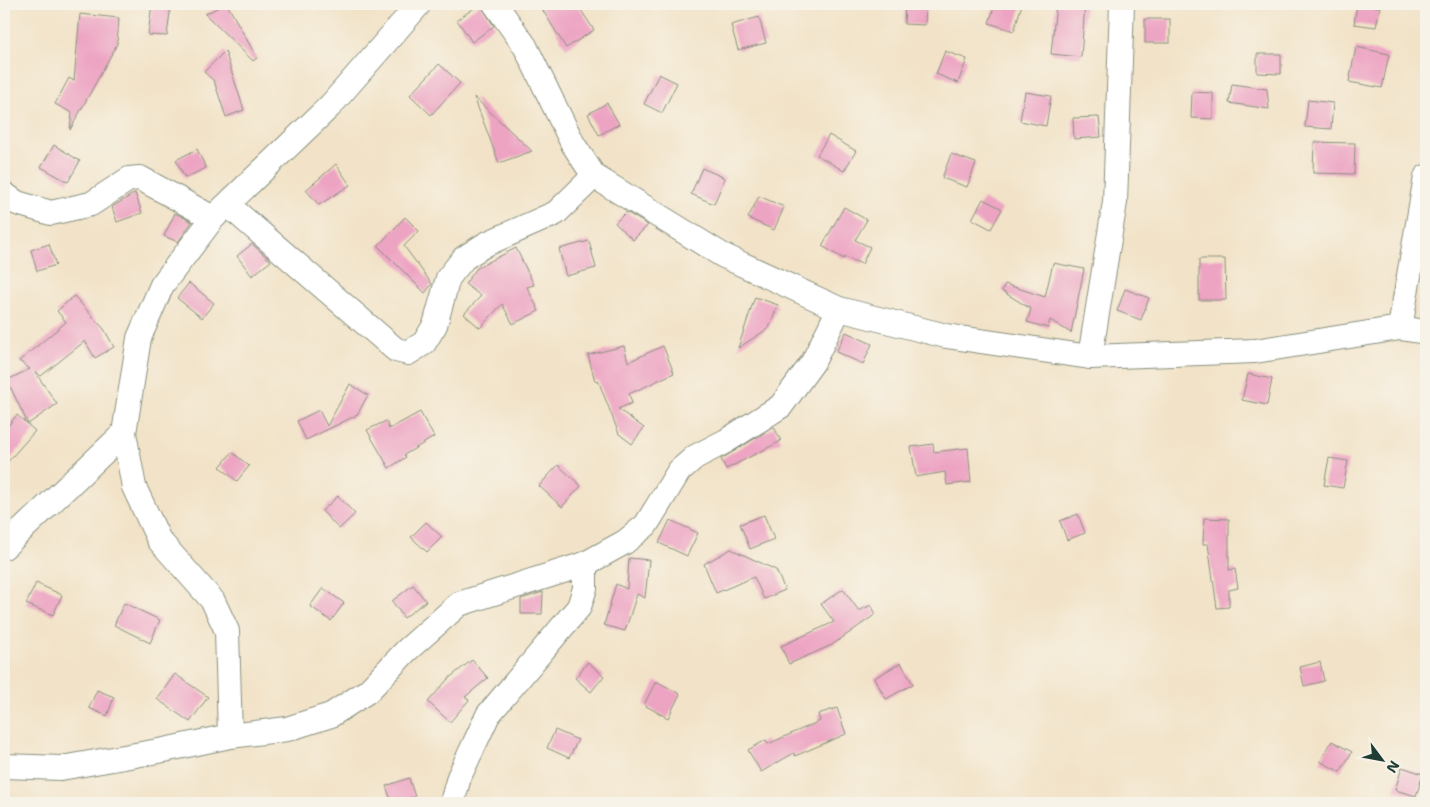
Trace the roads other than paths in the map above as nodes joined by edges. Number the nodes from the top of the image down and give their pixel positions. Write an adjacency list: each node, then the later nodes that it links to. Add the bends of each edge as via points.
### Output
1 (419, 4): 7 (street, via 330,106)
2 (494, 4): 4 (street, via 525,46 573,144)
3 (1122, 4): 11 (street, via 1115,202)
4 (594, 176): 7 (street, via 556,214 486,244 464,258 448,278 435,325 424,342 408,353 396,350); 8 (street, via 722,255)
5 (1426, 177): 9 (street)
6 (4, 194): 7 (street, via 17,203 51,213 91,204 129,179 140,178)
7 (220, 211): 12 (street, via 162,285 138,338)
8 (839, 309): 11 (street, via 946,336); 14 (street, via 813,362 782,406 695,458 679,472 646,524 625,542)
9 (1400, 328): 10 (street); 11 (street, via 1255,351)
10 (1426, 332)
11 (1090, 356)
12 (124, 433): 13 (street); 15 (street, via 134,487 159,540 213,602 227,631)
13 (4, 547)
14 (585, 564): 15 (street, via 459,604 406,651 368,691 332,715 287,729); 17 (street, via 585,588 579,607 488,715 459,777)
15 (230, 736): 16 (street, via 61,768)
16 (4, 766)
17 (452, 803)

